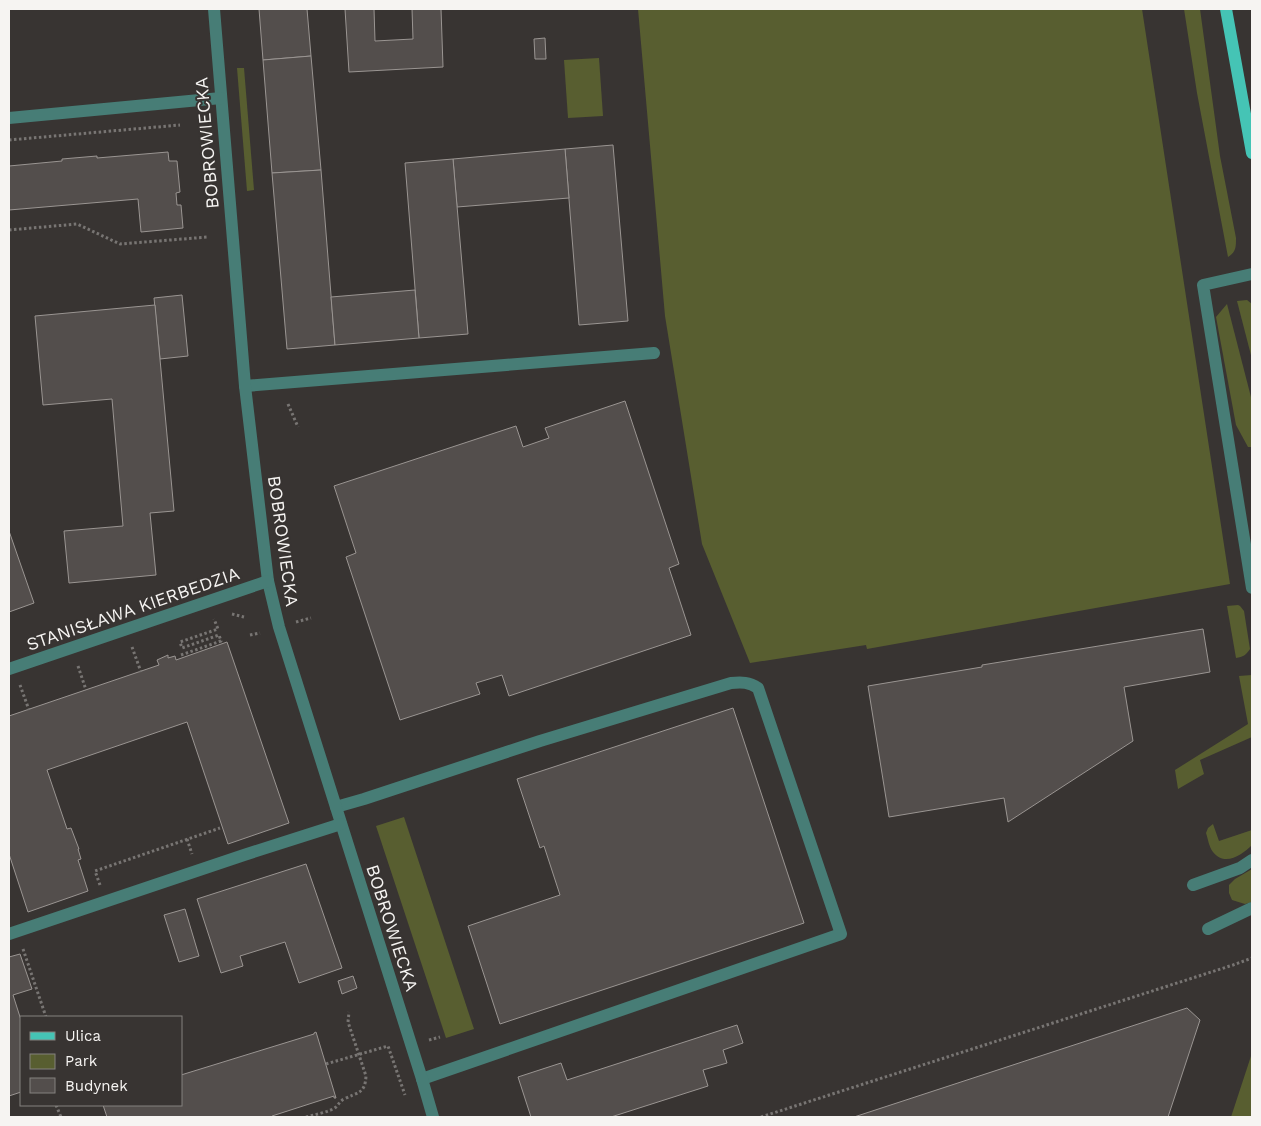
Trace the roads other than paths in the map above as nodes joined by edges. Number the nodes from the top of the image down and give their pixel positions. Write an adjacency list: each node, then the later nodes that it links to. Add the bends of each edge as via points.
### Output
1 (214, 9): 3 (street, BOBROWIECKA)
2 (1226, 9): 5 (main road)
3 (221, 98): 4 (street); 8 (street, BOBROWIECKA)
4 (9, 118)
5 (1252, 153)
6 (1252, 274): 10 (street, via 1203,285)
7 (654, 353): 8 (street)
8 (245, 386): 9 (street, BOBROWIECKA)
9 (268, 581): 11 (street, STANISŁAWA KIERBEDZIA); 12 (street, BOBROWIECKA, via 279,627)
10 (1252, 588)
11 (9, 669)
12 (336, 807): 13 (street, BOBROWIECKA); 19 (street, via 540,740 731,684 752,684 758,688 841,934)
13 (342, 824): 18 (street); 19 (street, BOBROWIECKA)
14 (1252, 860): 15 (street, via 1240,868)
15 (1193, 885)
16 (1252, 908): 17 (street)
17 (1208, 929)
18 (9, 934)
19 (422, 1079): 20 (street, BOBROWIECKA)
20 (433, 1117)

